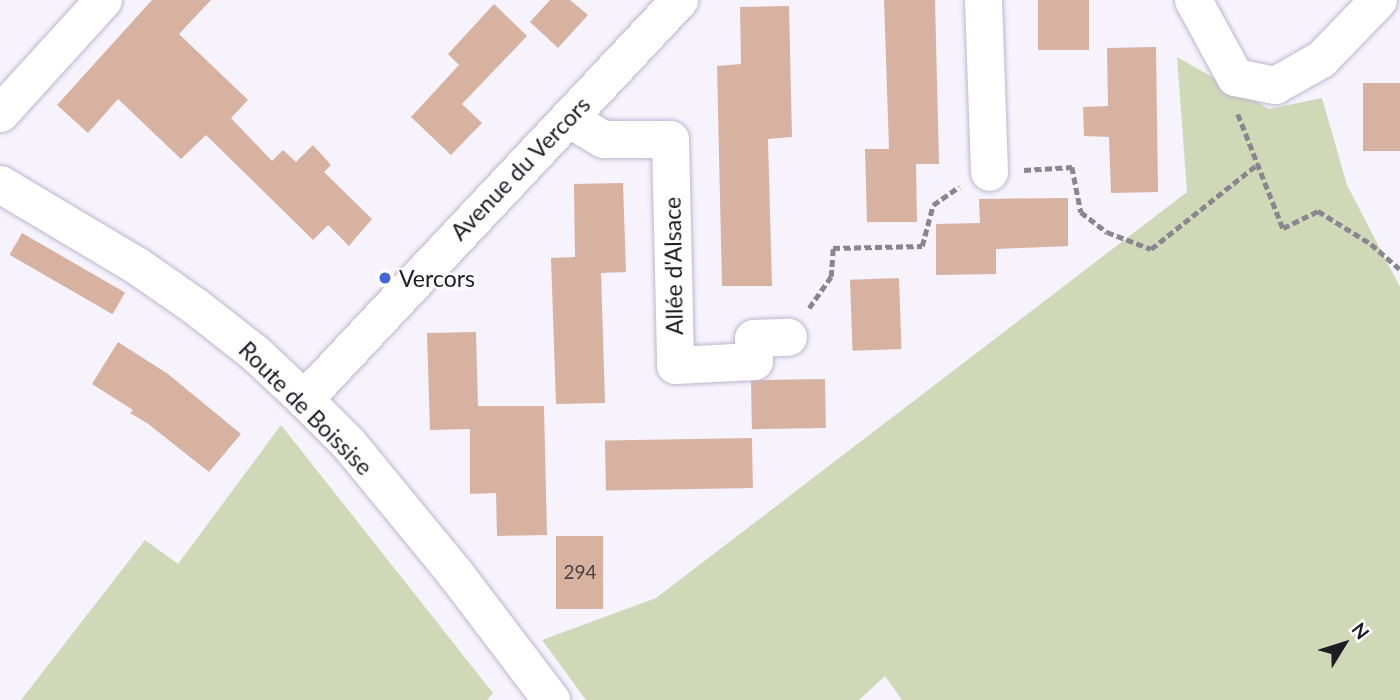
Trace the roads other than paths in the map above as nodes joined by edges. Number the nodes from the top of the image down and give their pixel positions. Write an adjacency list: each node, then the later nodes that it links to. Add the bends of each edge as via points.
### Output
1 (103, 0): 6 (street)
2 (679, 0): 7 (street, Avenue du Vercors)
3 (983, 0): 8 (street)
4 (1193, 0): 5 (street, via 1236,77 1275,85 1321,59)
5 (1378, 0)
6 (0, 113)
7 (568, 118): 10 (street, Allée d'Alsace, via 603,139 670,139 675,365 754,361 752,338); 11 (street, Avenue du Vercors)
8 (989, 172)
9 (0, 184): 11 (street, Route de Boissise, via 195,306)
10 (788, 337)
11 (304, 399): 12 (street, Route de Boissise, via 366,465)
12 (551, 700)

